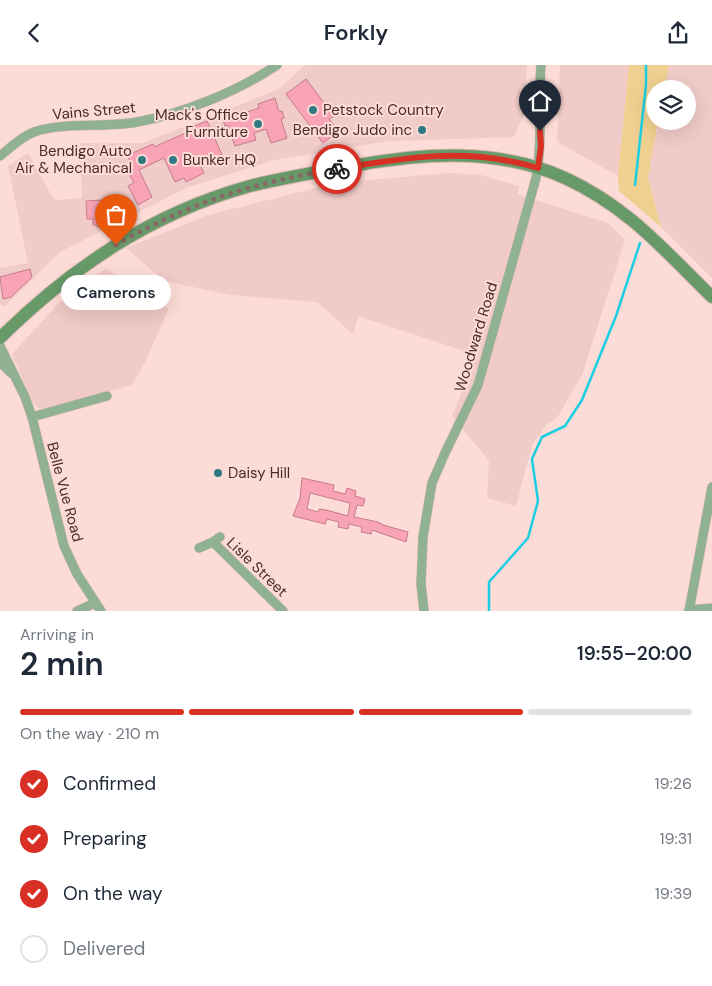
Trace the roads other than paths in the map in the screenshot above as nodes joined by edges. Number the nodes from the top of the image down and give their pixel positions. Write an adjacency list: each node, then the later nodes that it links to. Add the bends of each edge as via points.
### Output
1 (277, 65): 3 (street, Vains Street, via 251,81 168,114 118,125 40,130 22,138)
2 (541, 65): 4 (street, Woodward Road)
3 (0, 156)
4 (538, 168): 5 (main road, via 581,186 624,212); 6 (main road, via 483,156 416,156 312,173 236,191 165,219 97,257 40,299); 19 (street, Woodward Road, via 478,385 432,483 421,569)
5 (712, 297)
6 (0, 338)
7 (0, 347): 9 (street, Belle Vue Road)
8 (0, 362): 9 (street, Belle Vue Road)
9 (13, 375): 11 (street, Belle Vue Road)
10 (108, 396): 11 (street)
11 (32, 417): 14 (street, Belle Vue Road, via 64,546)
12 (712, 487): 20 (street)
13 (199, 548): 18 (street, Lisle Street, via 216,540)
14 (95, 603): 16 (street); 17 (street, Belle Vue Road)
15 (712, 608): 20 (street)
16 (77, 611)
17 (101, 611)
18 (283, 611)
19 (424, 611)
20 (689, 611)

